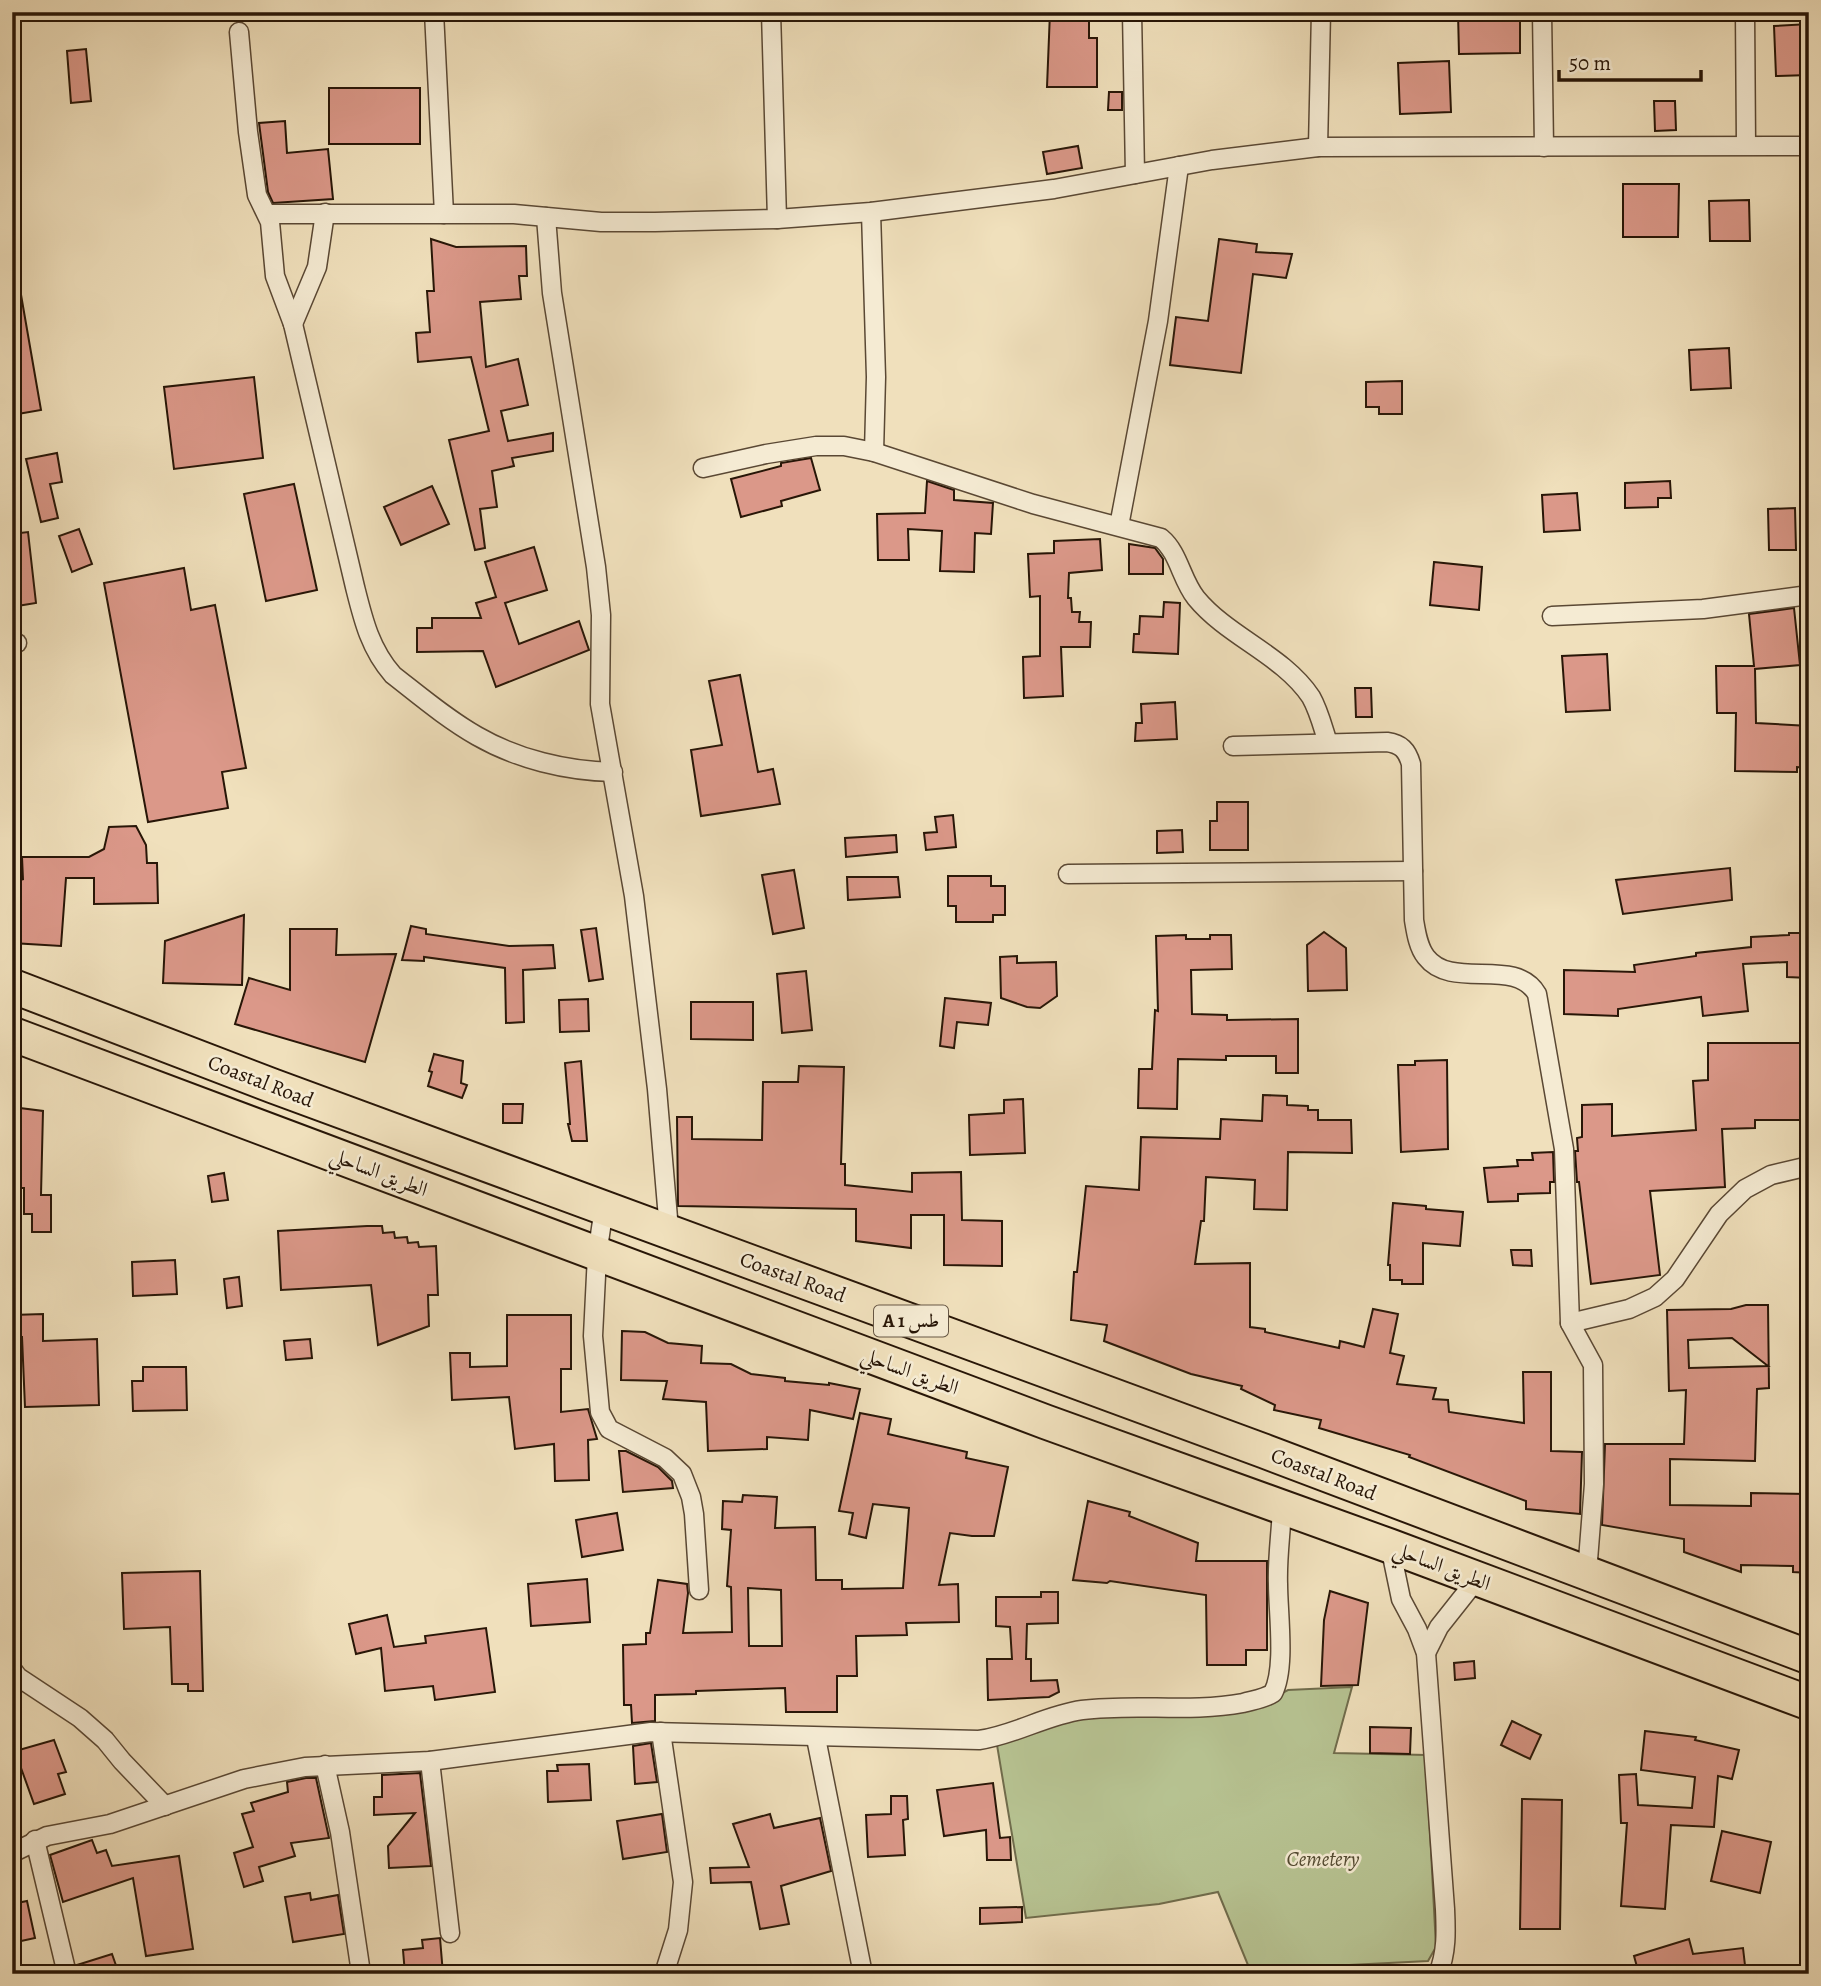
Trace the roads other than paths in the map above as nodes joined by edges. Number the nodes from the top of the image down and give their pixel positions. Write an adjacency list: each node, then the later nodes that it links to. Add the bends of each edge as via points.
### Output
1 (434, 12): 17 (street)
2 (771, 12): 19 (street)
3 (1132, 12): 13 (street)
4 (1321, 12): 10 (street)
5 (1542, 12): 11 (street)
6 (1745, 12): 8 (street)
7 (239, 32): 16 (street, via 257,195)
8 (1746, 145): 9 (street); 11 (street)
9 (1809, 146)
10 (1318, 147): 11 (street); 12 (street)
11 (1544, 147)
12 (1179, 166): 13 (street); 23 (street, via 1158,321)
13 (1135, 174): 14 (street)
14 (871, 212): 19 (street); 21 (street)
15 (325, 213): 16 (street); 17 (street); 20 (street, via 317,267)
16 (268, 214): 20 (street, via 275,276)
17 (444, 214): 18 (street)
18 (546, 217): 19 (street, via 628,222); 28 (street, via 552,293 596,567 601,615 600,704)
19 (777, 219)
20 (293, 324): 28 (street, via 365,625 382,663 434,707 498,747 572,769)
21 (874, 452): 22 (street, via 816,446); 23 (street, via 1033,504)
22 (703, 468)
23 (1119, 526): 26 (street, via 1167,542 1196,598 1304,689)
24 (1809, 595): 25 (street, via 1703,610)
25 (1552, 615)
26 (1328, 743): 27 (street); 29 (street, via 1387,742 1397,744 1409,756)
27 (1233, 746)
28 (612, 772): 35 (street, via 644,972)
29 (1413, 871): 30 (street); 37 (street, via 1414,920 1425,957 1447,970 1526,981 1537,994 1564,1149)
30 (1069, 874)
31 (12, 986): 34 (highway, Coastal Road / A 1 طس)
32 (12, 1034): 36 (highway, الطريق الساحلي / A 1 طس)
33 (1809, 1166): 37 (street, via 1772,1175 1745,1189 1719,1214 1675,1279 1655,1297 1629,1309)
34 (604, 1208): 35 (highway, Coastal Road / A 1 طس); 36 (street)
35 (669, 1230): 40 (highway, Coastal Road / A 1 طس)
36 (597, 1255): 38 (highway, الطريق الساحلي / A 1 طس); 42 (street, via 593,1336 600,1412 609,1429 665,1458 682,1474 694,1514)
37 (1570, 1323): 40 (street, via 1593,1365 1594,1484)
38 (1282, 1508): 39 (highway, الطريق الساحلي / A 1 طس); 48 (street, via 1278,1680 1268,1696 1202,1709 1079,1711 979,1740)
39 (1390, 1546): 41 (highway, الطريق الساحلي / A 1 طس); 43 (street, via 1401,1599)
40 (1587, 1573): 44 (highway, Coastal Road / A 1 طس)
41 (1477, 1579): 43 (street, via 1439,1627); 46 (highway, الطريق الساحلي / A 1 طس)
42 (699, 1590)
43 (1426, 1653): 59 (street, via 1445,1909 1444,1961)
44 (1809, 1657)
45 (12, 1669): 51 (street, via 105,1740)
46 (1809, 1703)
47 (660, 1732): 48 (street); 49 (street); 57 (street, via 683,1882 678,1930)
48 (816, 1738): 58 (street)
49 (430, 1761): 50 (street); 54 (street)
50 (325, 1765): 51 (street, via 244,1780); 55 (street)
51 (165, 1806): 52 (street)
52 (35, 1840): 53 (street); 56 (street)
53 (12, 1853)
54 (450, 1933)
55 (361, 1972)
56 (67, 1974)
57 (664, 1974)
58 (863, 1974)
59 (1438, 1974)

